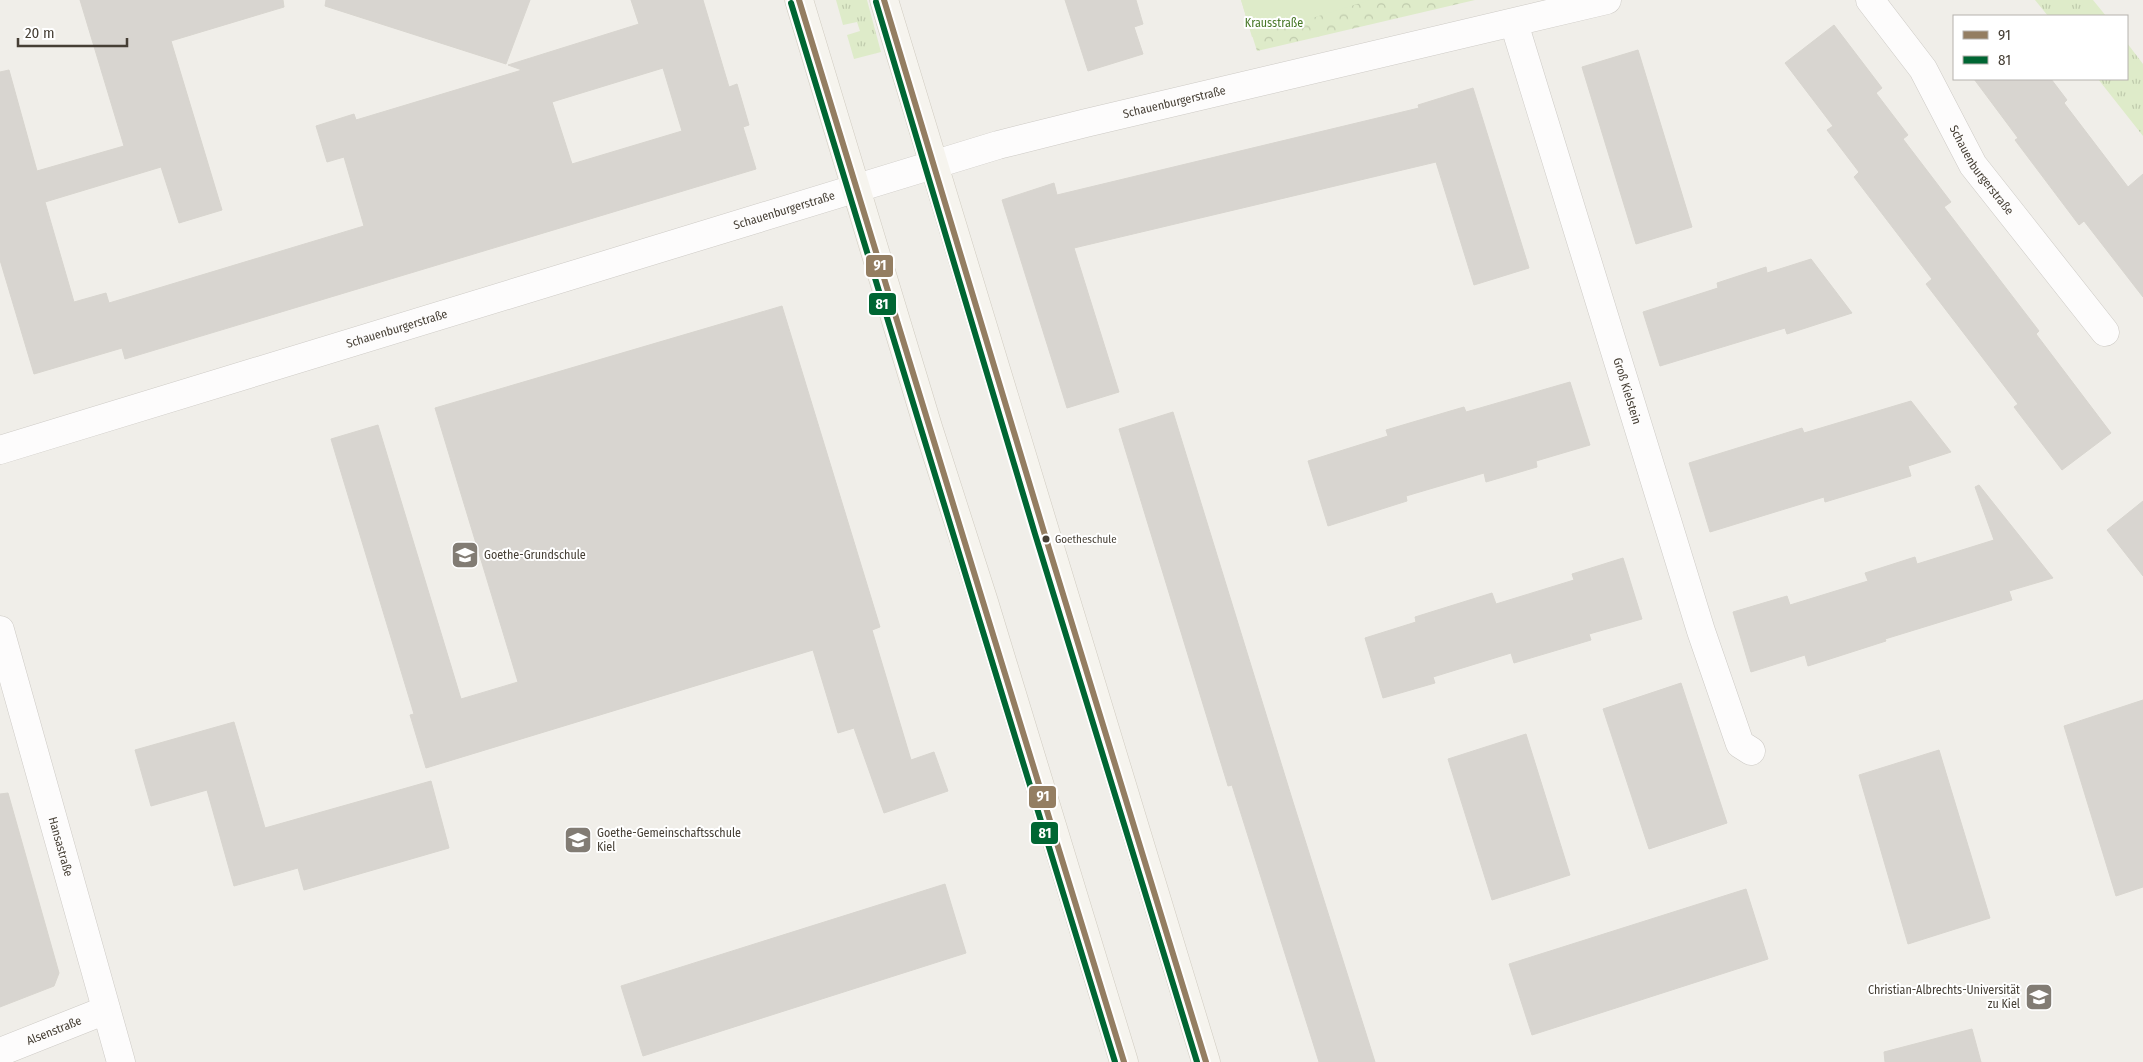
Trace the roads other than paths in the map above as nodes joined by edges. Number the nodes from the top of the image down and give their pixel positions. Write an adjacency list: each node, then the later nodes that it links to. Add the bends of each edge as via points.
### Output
1 (799, 0): 7 (main road)
2 (884, 0): 6 (main road)
3 (1607, 0): 5 (street, Schauenburgerstraße)
4 (1870, 0): 8 (street, Schauenburgerstraße, via 1924,69 1973,165)
5 (1514, 23): 6 (street, Schauenburgerstraße, via 1086,122); 11 (street, Groß Kielstein, via 1700,631 1740,744)
6 (932, 165): 7 (street, Schauenburgerstraße); 16 (main road)
7 (857, 188): 9 (street, Schauenburgerstraße); 15 (main road)
8 (2105, 332)
9 (0, 450)
10 (0, 630): 12 (street, Hansastraße)
11 (1751, 752)
12 (106, 1010): 13 (street, Alsenstraße); 14 (street, Hansastraße)
13 (0, 1052)
14 (121, 1062)
15 (1124, 1062)
16 (1206, 1062)

